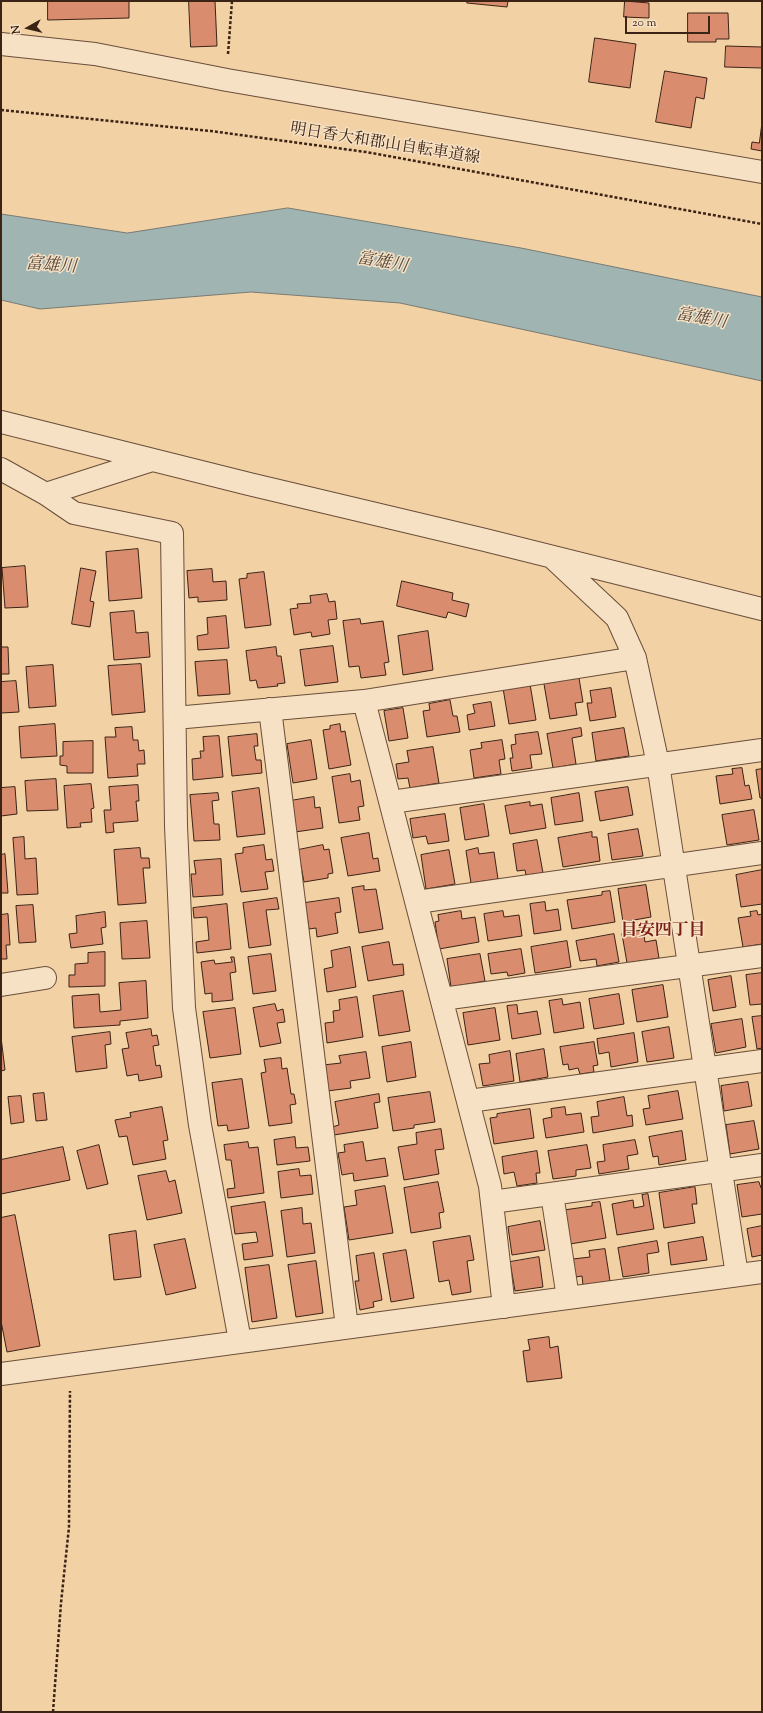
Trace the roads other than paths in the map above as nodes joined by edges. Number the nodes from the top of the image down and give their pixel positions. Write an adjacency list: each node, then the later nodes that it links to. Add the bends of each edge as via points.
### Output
1 (1, 44): 2 (street, via 95,54 227,80)
2 (762, 172)
3 (1, 422): 4 (street)
4 (152, 460): 6 (street); 7 (street)
5 (1, 469): 6 (street)
6 (46, 494): 12 (street, via 74,513 172,533)
7 (550, 556): 8 (street); 9 (street, via 617,618)
8 (762, 609)
9 (635, 658): 10 (street); 14 (street)
10 (364, 701): 11 (street); 15 (street)
11 (270, 709): 12 (street); 35 (street)
12 (175, 718): 36 (street, via 176,826 184,1008 200,1124)
13 (762, 750): 14 (street)
14 (658, 764): 15 (street); 17 (street)
15 (391, 802): 18 (street)
16 (762, 853): 17 (street)
17 (673, 865): 18 (street); 20 (street)
18 (417, 902): 23 (street)
19 (762, 956): 20 (street)
20 (689, 965): 23 (street); 25 (street)
21 (45, 978): 22 (street)
22 (1, 985)
23 (442, 999): 26 (street)
24 (762, 1061): 25 (street)
25 (705, 1070): 26 (street); 28 (street)
26 (468, 1102): 30 (street)
27 (762, 1165): 28 (street)
28 (720, 1171): 29 (street); 32 (street)
29 (552, 1194): 30 (street); 33 (street)
30 (492, 1202): 34 (street)
31 (762, 1272): 32 (street)
32 (737, 1275): 33 (street)
33 (568, 1298): 34 (street)
34 (504, 1307): 35 (street)
35 (347, 1327): 36 (street)
36 (240, 1341): 37 (street)
37 (1, 1374)

